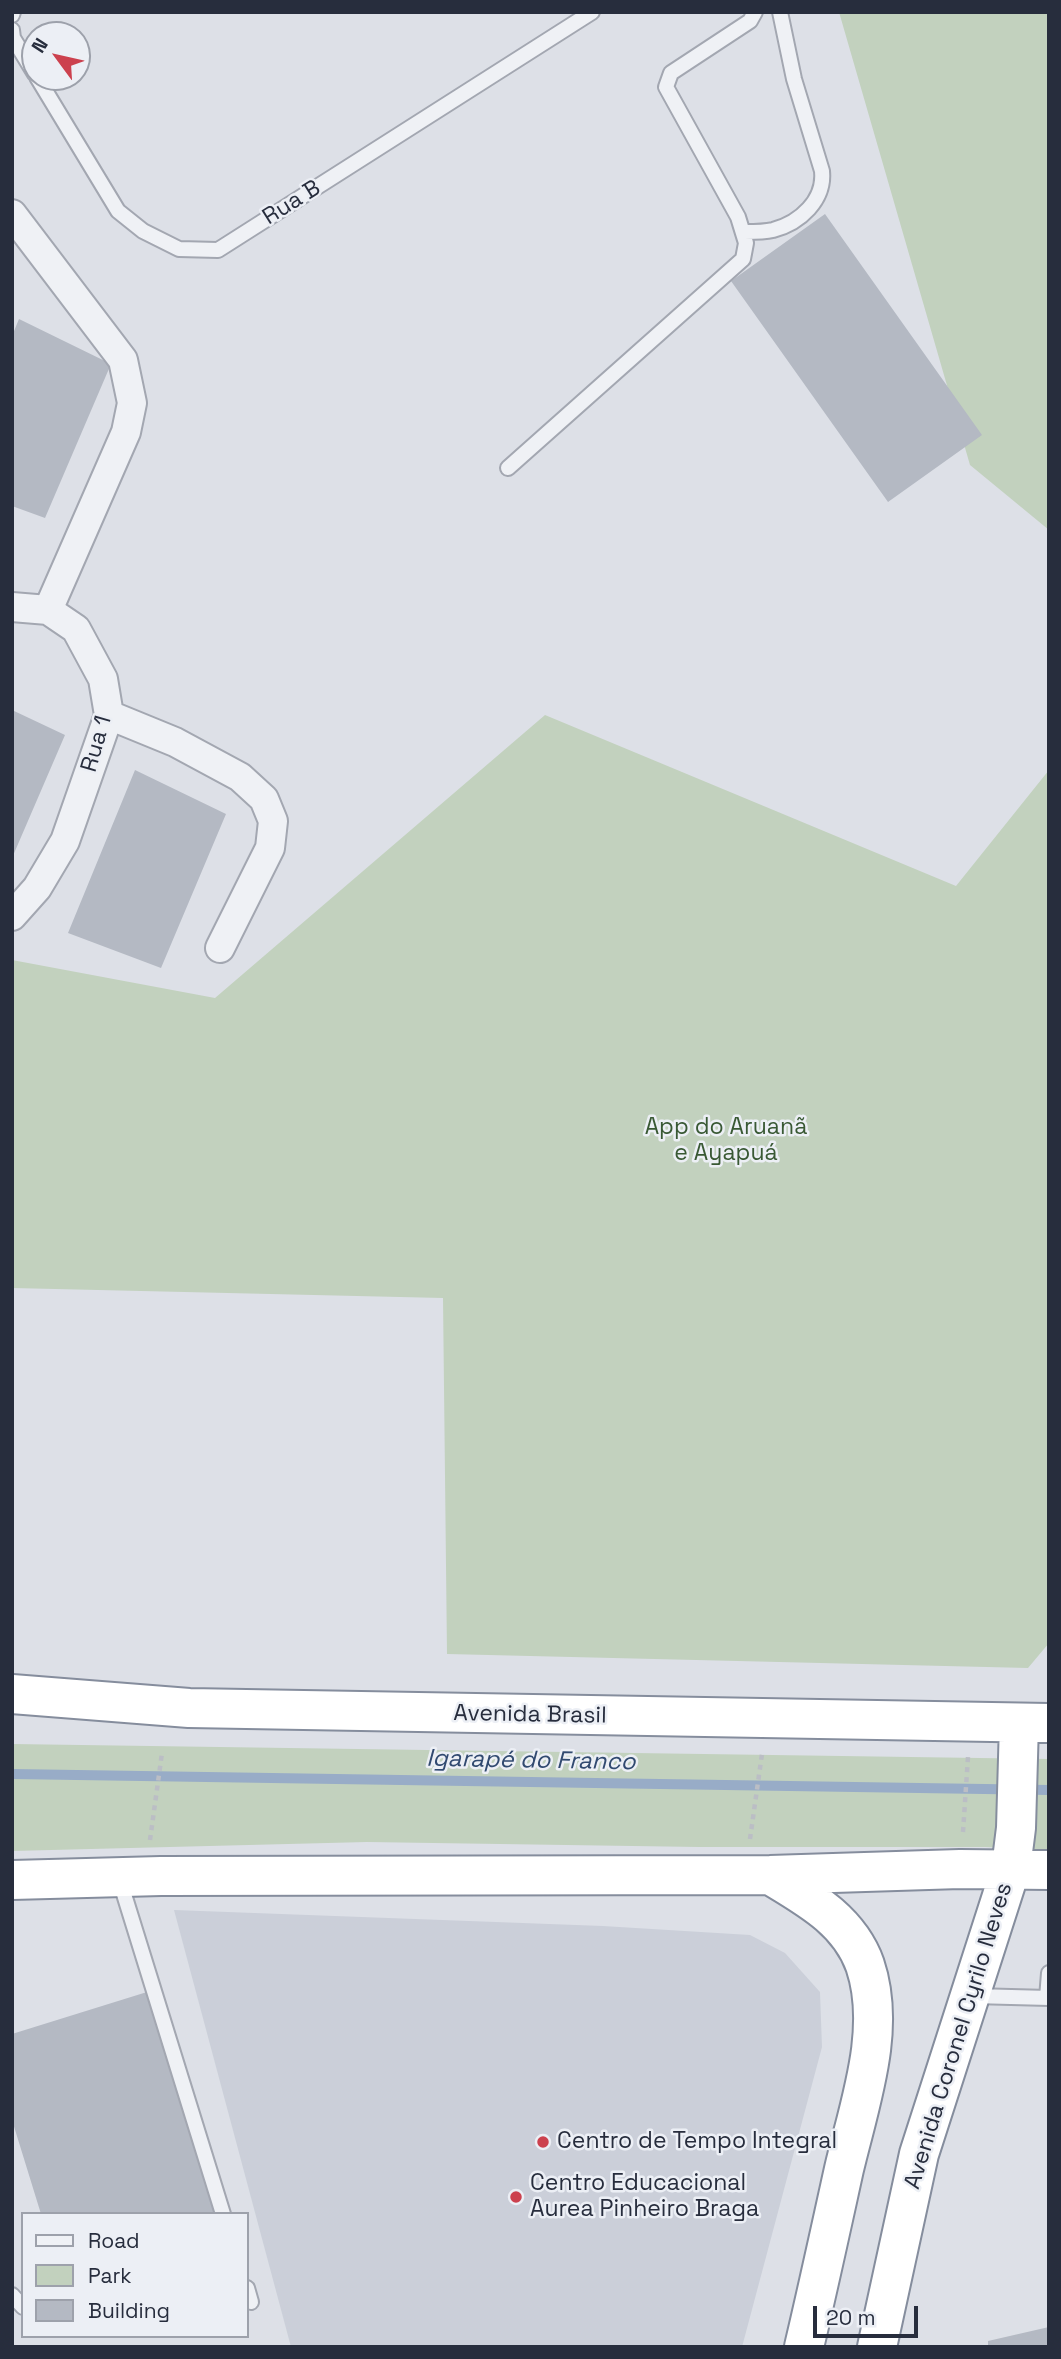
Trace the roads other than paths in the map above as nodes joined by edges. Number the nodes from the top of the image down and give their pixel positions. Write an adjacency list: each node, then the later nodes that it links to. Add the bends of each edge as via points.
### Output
1 (592, 12): 6 (lane, Rua B, via 218,250 179,249 143,231 118,211)
2 (755, 12): 8 (lane, via 750,21 671,73 666,87)
3 (780, 12): 8 (lane, via 823,183 815,202 792,220 774,229)
4 (12, 30): 5 (lane, Rua B)
5 (21, 51)
6 (45, 91)
7 (12, 214): 11 (street, via 123,360 132,403 126,432)
8 (745, 232): 9 (lane, via 746,250 738,265)
9 (508, 468)
10 (12, 607): 11 (street)
11 (48, 610): 12 (street, Rua 1, via 76,629 103,678)
12 (109, 715): 13 (street, Rua 1, via 65,841 37,888); 14 (street, via 229,771 264,799 274,821 270,848)
13 (12, 916)
14 (220, 948)
15 (12, 1694): 16 (highway, Avenida Brasil, via 189,1708)
16 (1034, 1723): 17 (highway, Avenida Coronel Cyrilo Neves, via 1018,1775)
17 (1013, 1851): 18 (highway); 19 (highway); 23 (highway, Avenida Coronel Cyrilo Neves)
18 (760, 1862): 20 (highway, via 466,1874); 26 (highway, via 820,1905 845,1930 864,1963 873,1999 871,2050)
19 (1049, 1870)
20 (119, 1878): 21 (highway); 25 (lane)
21 (12, 1880)
22 (1049, 1973): 24 (lane)
23 (971, 1996): 24 (lane); 27 (highway, Avenida Coronel Cyrilo Neves, via 919,2154)
24 (1048, 1998)
25 (222, 2212)
26 (804, 2347)
27 (877, 2347)

